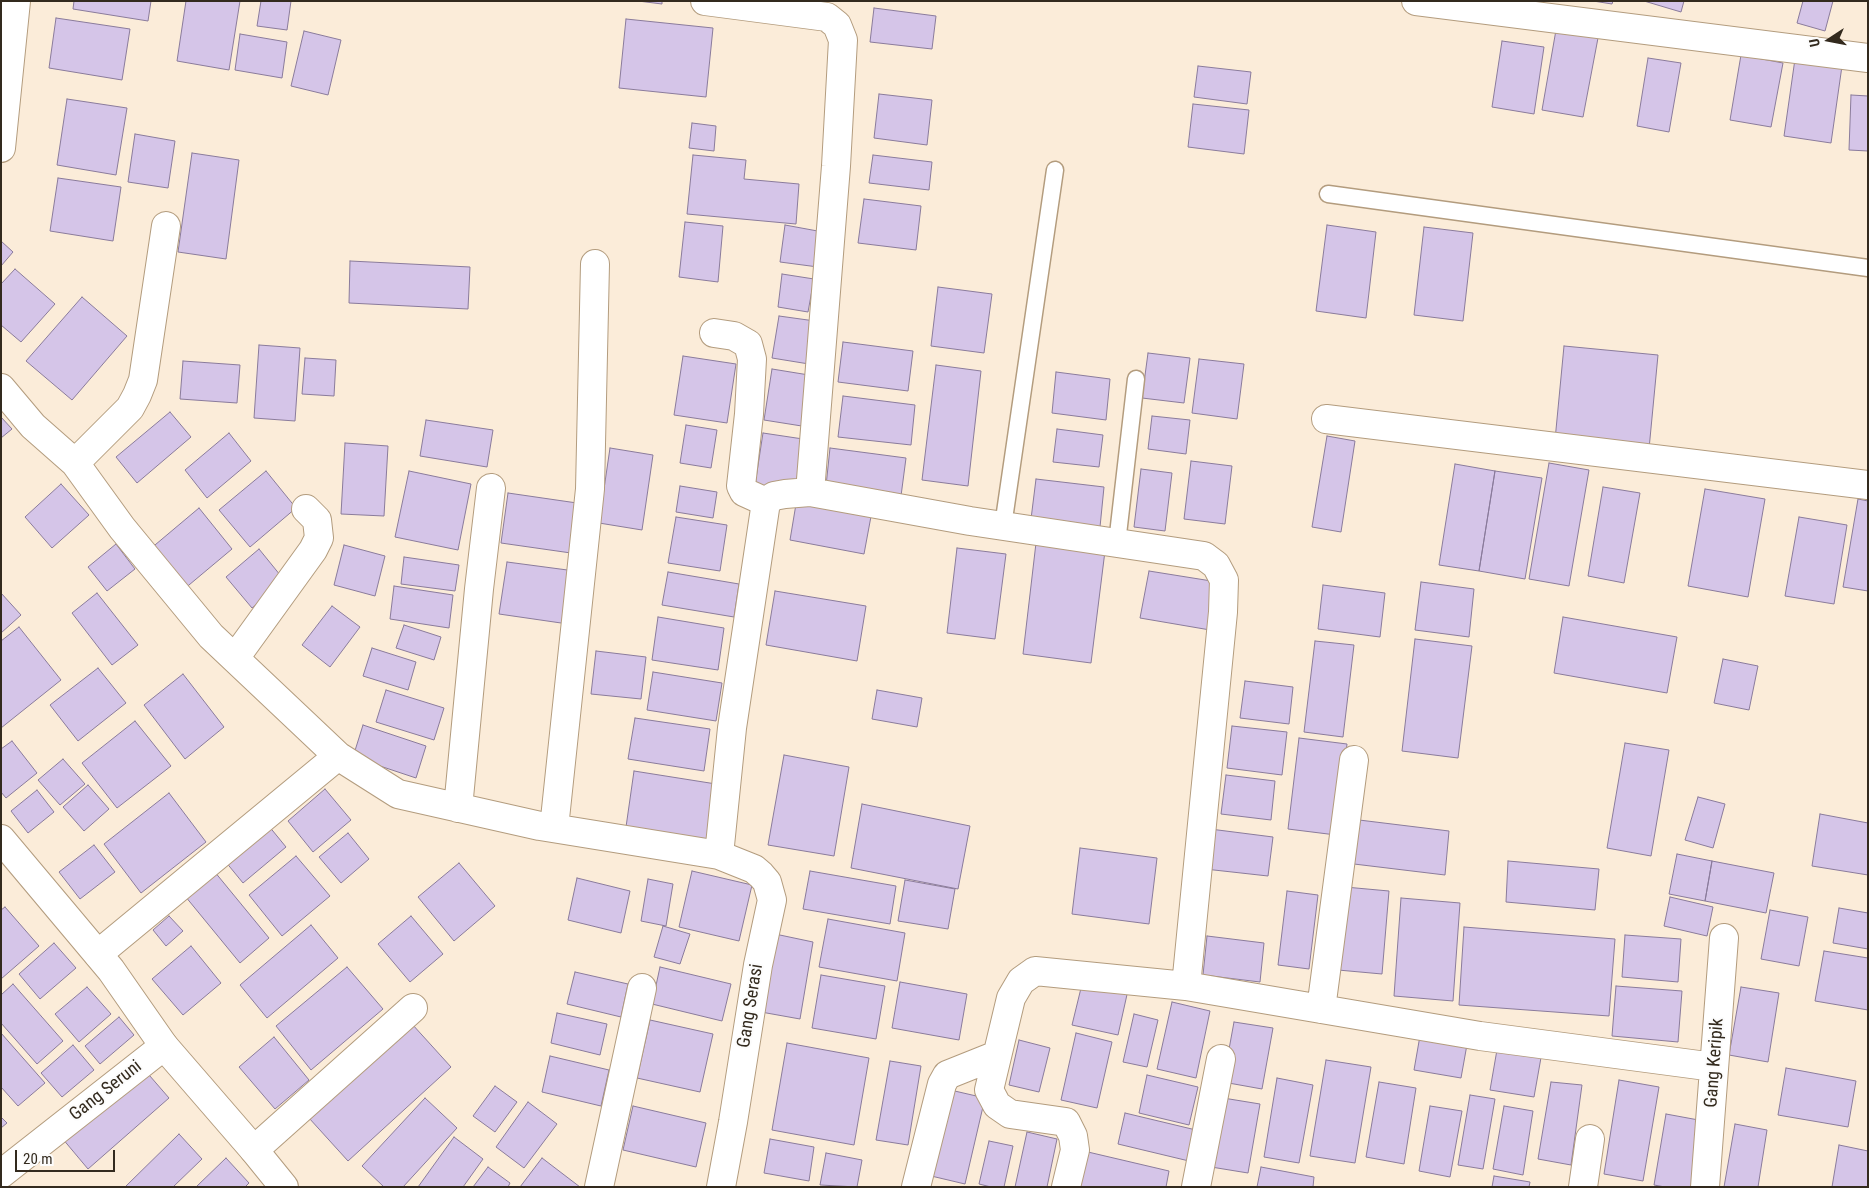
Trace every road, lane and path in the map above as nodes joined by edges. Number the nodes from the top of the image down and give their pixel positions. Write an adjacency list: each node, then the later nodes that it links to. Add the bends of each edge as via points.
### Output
1 (16, 1): 5 (street)
2 (705, 1): 18 (street, via 827,17 837,25 843,40)
3 (1426, 2): 4 (street)
4 (1868, 58)
5 (1, 148)
6 (1055, 170): 21 (lane)
7 (1328, 194): 10 (lane)
8 (166, 226): 15 (street, via 138,396)
9 (595, 264): 27 (street, via 590,490)
10 (1868, 268)
11 (714, 333): 19 (street, via 734,336 748,344 752,359 741,486 744,492)
12 (1136, 379): 22 (lane)
13 (1, 388): 15 (street, Gang Serasi, via 33,426)
14 (1326, 419): 16 (street)
15 (75, 464): 23 (street, Gang Serasi, via 122,528 211,636)
16 (1868, 485)
17 (491, 488): 26 (street)
18 (810, 492): 19 (street, via 774,496); 21 (street)
19 (766, 502): 29 (street, via 732,728)
20 (306, 509): 23 (street, via 318,520 319,538)
21 (1003, 526): 22 (street)
22 (1117, 543): 32 (street, via 1204,556 1216,565 1224,580)
23 (235, 658): 24 (street, Gang Serasi)
24 (338, 756): 26 (street, Gang Serasi, via 398,794); 31 (street)
25 (1354, 760): 35 (street)
26 (458, 808): 27 (street, Gang Serasi)
27 (554, 828): 29 (street, Gang Serasi)
28 (1, 839): 31 (street)
29 (719, 855): 45 (street, Gang Serasi, via 761,875 767,882 772,900)
30 (1724, 938): 39 (street, Gang Keripik)
31 (98, 954): 36 (street)
32 (1186, 986): 35 (street); 37 (street, via 1035,971 1021,981 1011,998)
33 (642, 988): 44 (street)
34 (413, 1008): 41 (street)
35 (1320, 1009): 39 (street, via 1523,1042)
36 (164, 1046): 41 (street); 42 (street, Gang Seruni)
37 (997, 1055): 46 (street, via 947,1075); 47 (street, via 989,1090 997,1105 1010,1114 1066,1122 1075,1150)
38 (1221, 1059): 48 (street)
39 (1714, 1067): 50 (street, Gang Keripik)
40 (1590, 1139): 49 (street)
41 (254, 1150): 43 (street)
42 (1, 1174)
43 (284, 1187)
44 (599, 1187)
45 (720, 1187)
46 (916, 1187)
47 (1066, 1187)
48 (1196, 1187)
49 (1583, 1187)
50 (1705, 1187)

